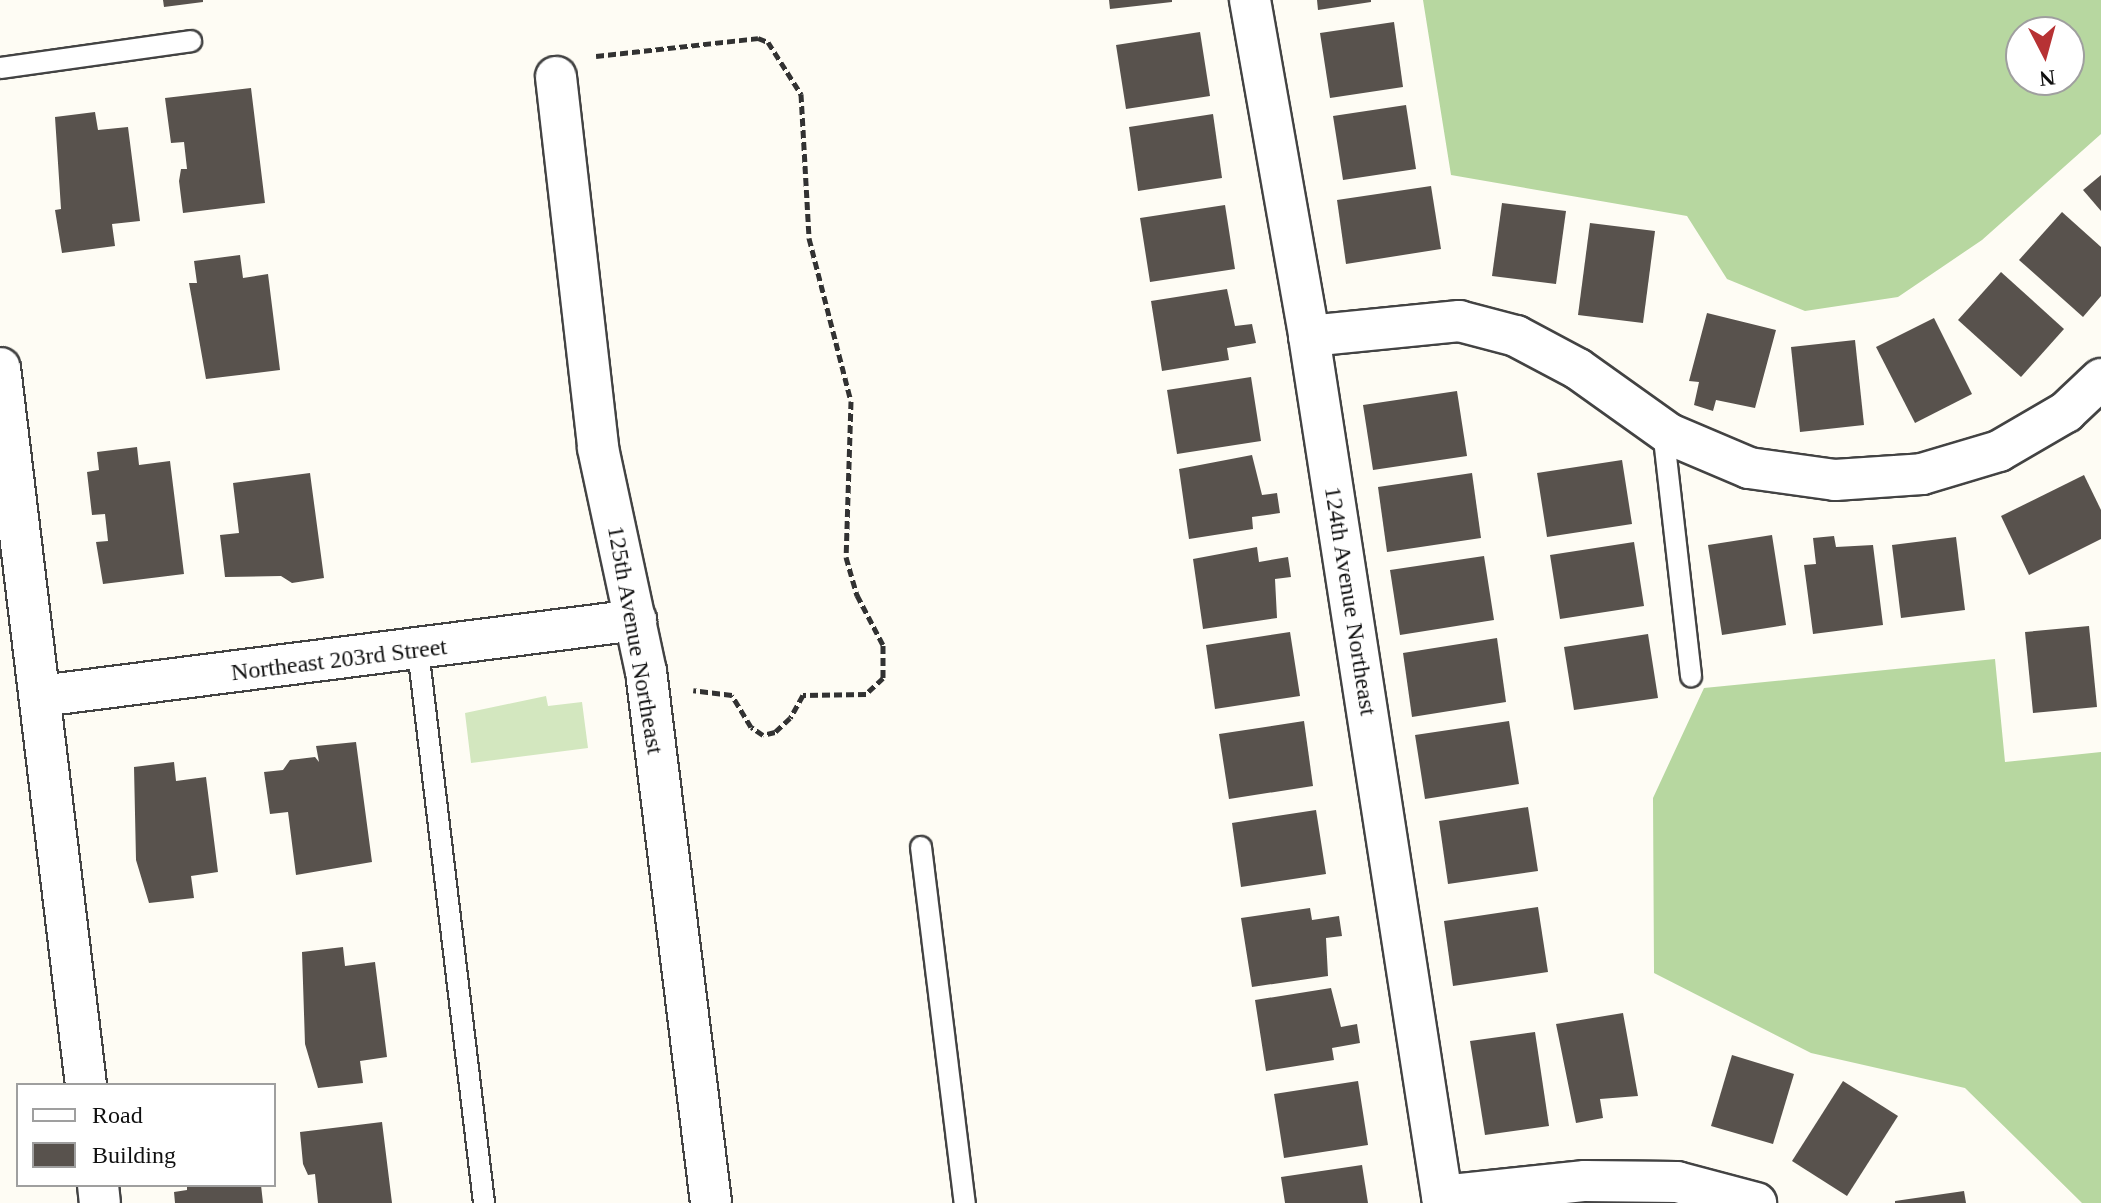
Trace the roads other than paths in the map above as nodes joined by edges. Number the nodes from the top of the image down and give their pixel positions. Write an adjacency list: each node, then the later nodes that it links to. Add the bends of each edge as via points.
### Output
1 (1250, 0): 5 (street, 124th Avenue Northeast)
2 (191, 41): 3 (lane)
3 (0, 68)
4 (556, 77): 9 (street, 125th Avenue Northeast, via 598,448)
5 (1309, 336): 8 (street, via 1459,321 1516,336 1578,369); 15 (street, 124th Avenue Northeast)
6 (0, 368): 12 (street)
7 (2100, 383): 8 (street, via 2066,412 1999,451 1922,474 1835,480 1749,468)
8 (1663, 430): 11 (lane)
9 (636, 620): 10 (street, Northeast 203rd Street); 17 (street, 125th Avenue Northeast)
10 (418, 650): 12 (street, Northeast 203rd Street); 16 (lane)
11 (1691, 676)
12 (41, 696): 14 (street)
13 (921, 847): 18 (lane)
14 (86, 1083)
15 (1442, 1200): 19 (street, via 1585,1181 1662,1182)
16 (484, 1203)
17 (711, 1203)
18 (965, 1203)
19 (1756, 1203)

